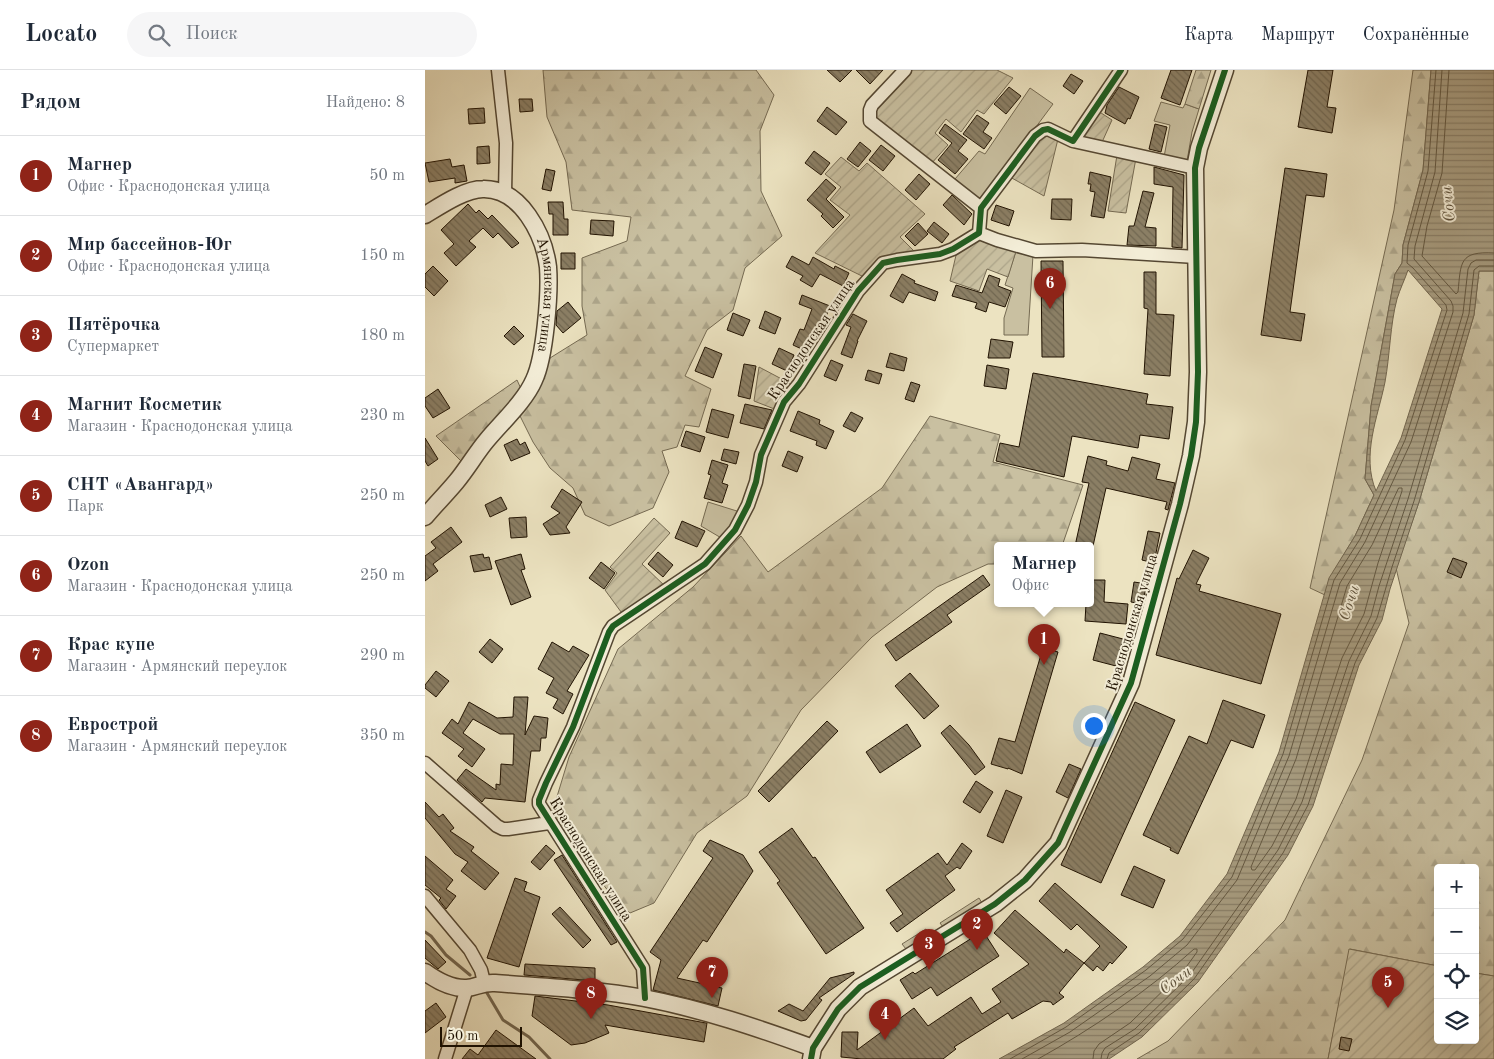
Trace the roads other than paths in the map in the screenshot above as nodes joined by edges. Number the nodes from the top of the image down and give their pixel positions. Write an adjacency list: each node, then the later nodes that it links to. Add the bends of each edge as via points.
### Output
1 (498, 70): 7 (street, via 506,143)
2 (905, 70): 8 (street, via 872,106 871,121)
3 (1121, 70): 5 (street)
4 (1225, 70): 6 (street, Краснодонская улица)
5 (1073, 141): 6 (street); 8 (street, via 1048,129 1043,130)
6 (1195, 168): 11 (street, Краснодонская улица)
7 (505, 193): 9 (street, via 494,189 476,190); 12 (street, Армянская улица, via 525,212 537,232 548,268 540,366 530,389)
8 (981, 208): 10 (street)
9 (425, 215)
10 (979, 233): 11 (street, via 1035,251 1082,250); 14 (street, Краснодонская улица, via 946,252 883,263 858,291 784,402 761,455 748,505 735,530 705,564 613,626 573,727 539,800)
11 (1196, 257): 20 (street, Краснодонская улица, via 1197,422 1181,504 1131,683 1058,843 1025,880 995,904 860,987 838,1009)
12 (425, 516)
13 (425, 763): 14 (street, via 503,829)
14 (549, 823): 19 (street, Краснодонская улица, via 643,968)
15 (425, 896): 17 (street, via 470,950)
16 (425, 972): 18 (street, via 435,980)
17 (484, 982): 18 (street); 19 (street)
18 (462, 988): 21 (street)
19 (645, 998): 20 (street, via 741,1022)
20 (812, 1053)
21 (445, 1059)

